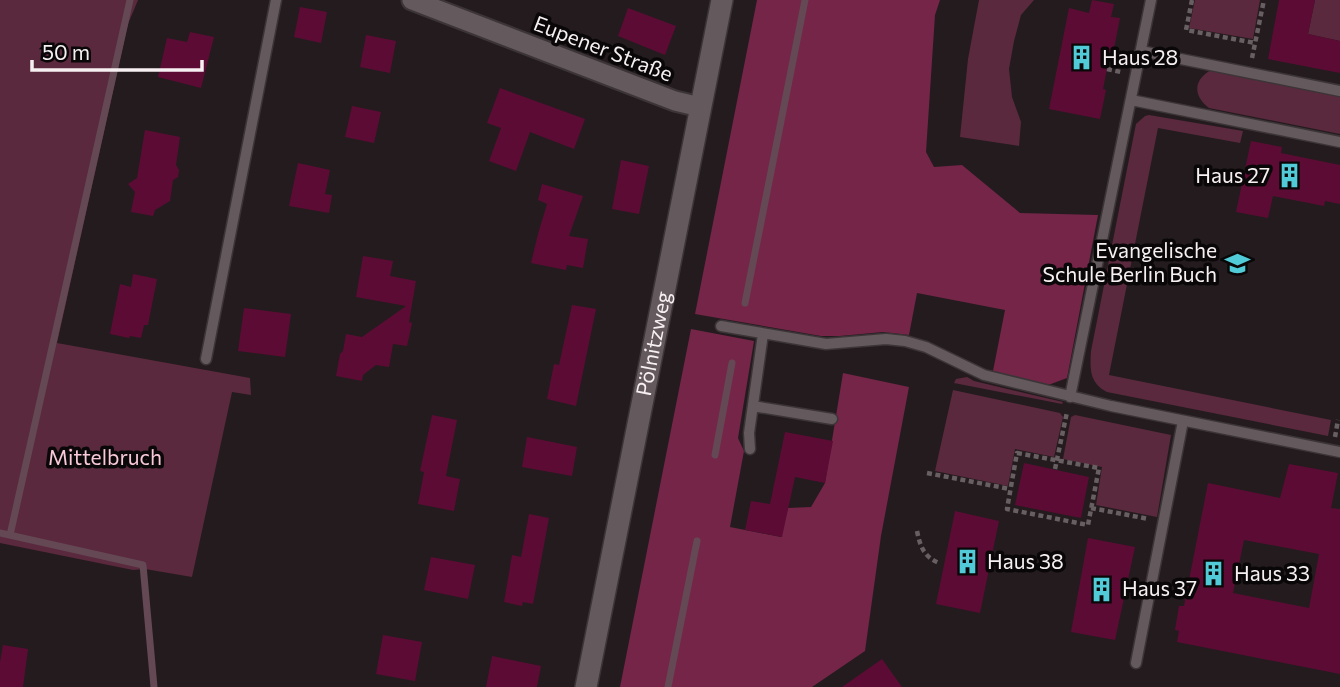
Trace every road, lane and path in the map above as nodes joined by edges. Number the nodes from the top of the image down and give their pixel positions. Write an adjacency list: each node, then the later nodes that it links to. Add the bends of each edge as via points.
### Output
1 (276, 0): 16 (lane)
2 (412, 0): 12 (street, Eupener Straße)
3 (722, 0): 12 (street, Pölnitzweg)
4 (1151, 0): 8 (lane)
5 (1192, 0): 7 (path, via 1186,30)
6 (1264, 0): 7 (path)
7 (1255, 43): 9 (path)
8 (1141, 51): 9 (lane); 11 (lane)
9 (1249, 73): 10 (lane)
10 (1340, 91)
11 (1131, 100): 13 (lane); 17 (lane)
12 (700, 107): 32 (street, Pölnitzweg)
13 (1340, 142)
14 (720, 326): 15 (lane)
15 (763, 334): 17 (lane, via 826,344 905,341 984,375); 18 (lane)
16 (206, 359)
17 (1070, 397): 20 (lane); 23 (path)
18 (753, 406): 19 (lane); 21 (lane)
19 (832, 419)
20 (1183, 421): 22 (lane); 28 (lane)
21 (750, 449)
22 (1340, 452)
23 (1058, 460): 24 (path); 26 (path, via 1017,453); 27 (path, via 1099,468)
24 (1055, 469)
25 (927, 473): 26 (path)
26 (1010, 489): 27 (path, via 1007,509 1088,524)
27 (1091, 508): 28 (path)
28 (1164, 522): 31 (lane)
29 (917, 531): 30 (path, via 926,555)
30 (939, 563)
31 (1136, 663)
32 (586, 687)

